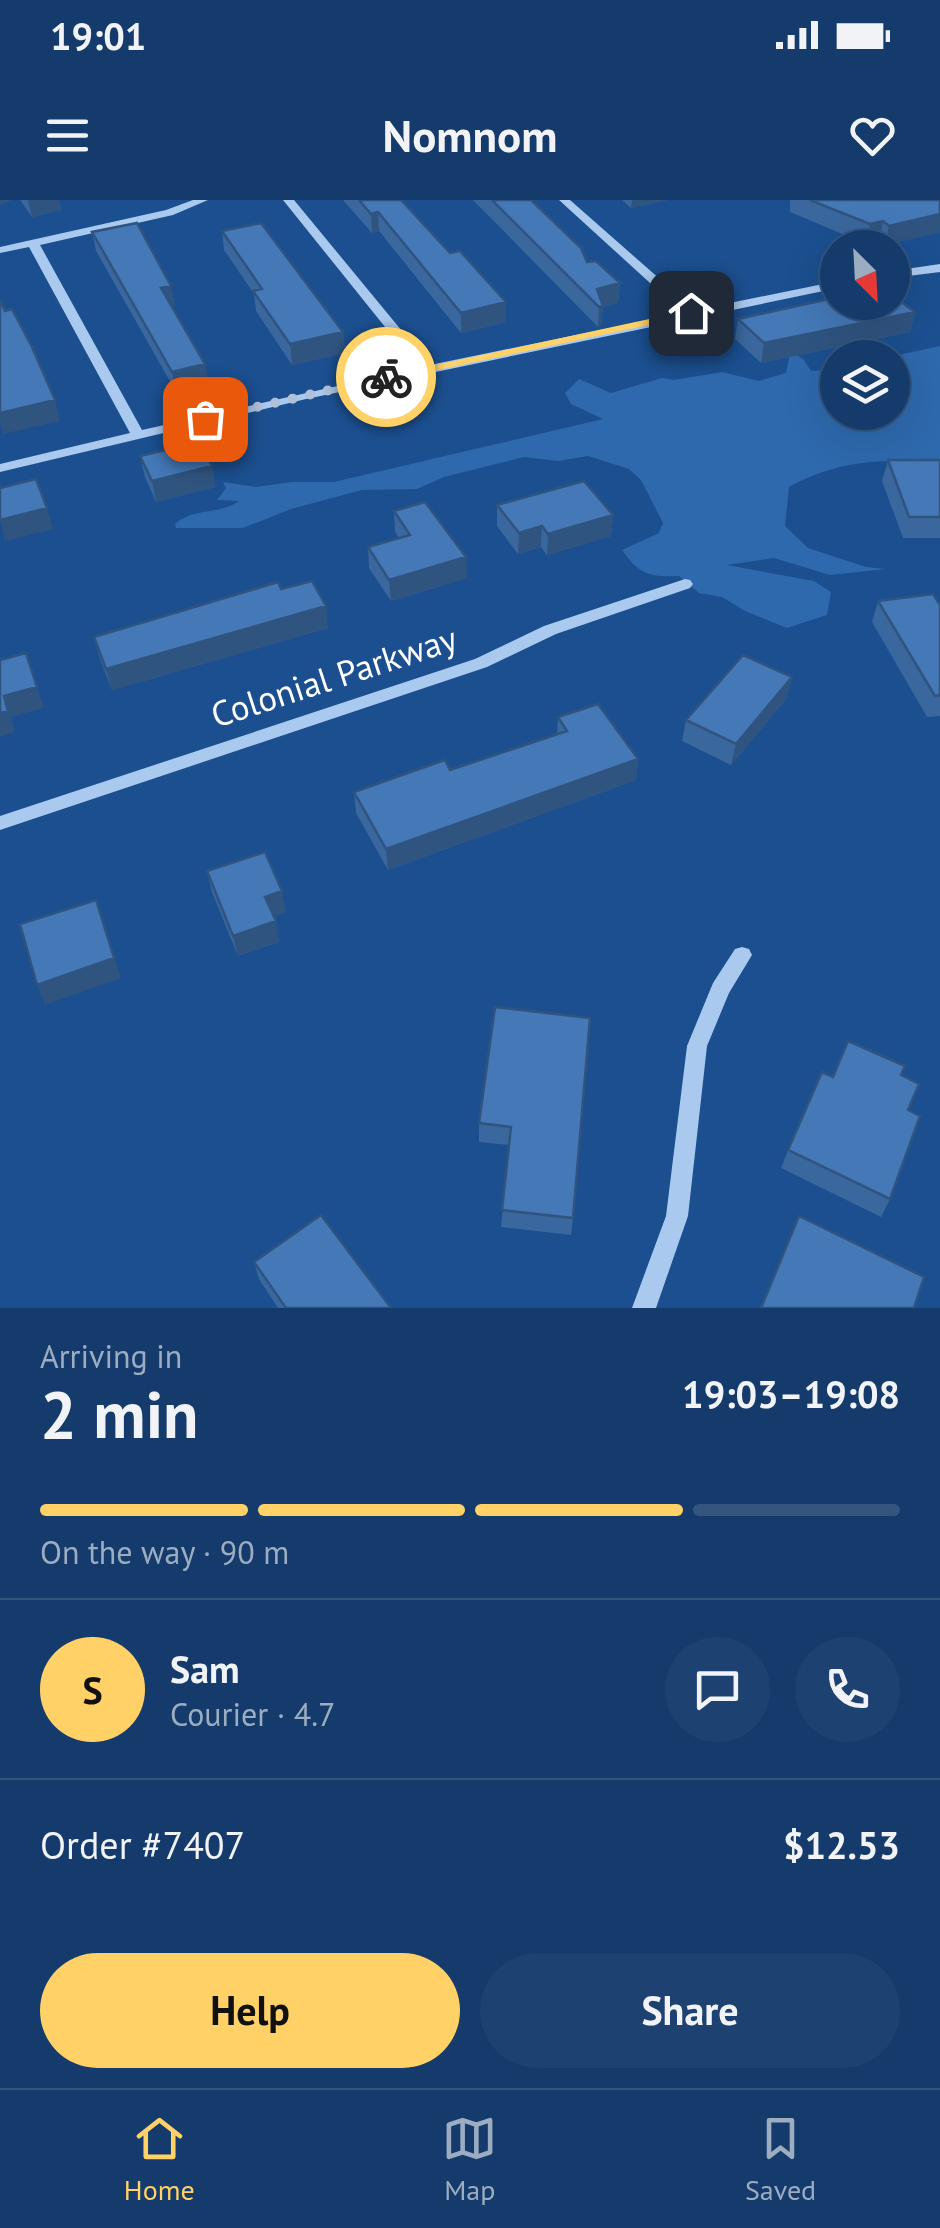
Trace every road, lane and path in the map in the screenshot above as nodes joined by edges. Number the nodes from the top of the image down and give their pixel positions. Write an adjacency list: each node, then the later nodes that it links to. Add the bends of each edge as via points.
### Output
1 (152, 200): 5 (street)
2 (203, 200): 5 (street)
3 (288, 200): 12 (street)
4 (564, 200): 11 (street)
5 (169, 212): 6 (street)
6 (33, 243): 7 (street); 13 (street)
7 (0, 250)
8 (940, 268): 9 (street)
9 (910, 272)
10 (820, 288): 11 (street)
11 (691, 313): 12 (street)
12 (426, 369): 13 (street)
13 (138, 435): 14 (street)
14 (0, 468)
15 (685, 584): 16 (street, Colonial Parkway, via 550,630 482,663)
16 (0, 822)
17 (742, 955): 18 (street, via 697,1046 677,1216)
18 (644, 1308)

